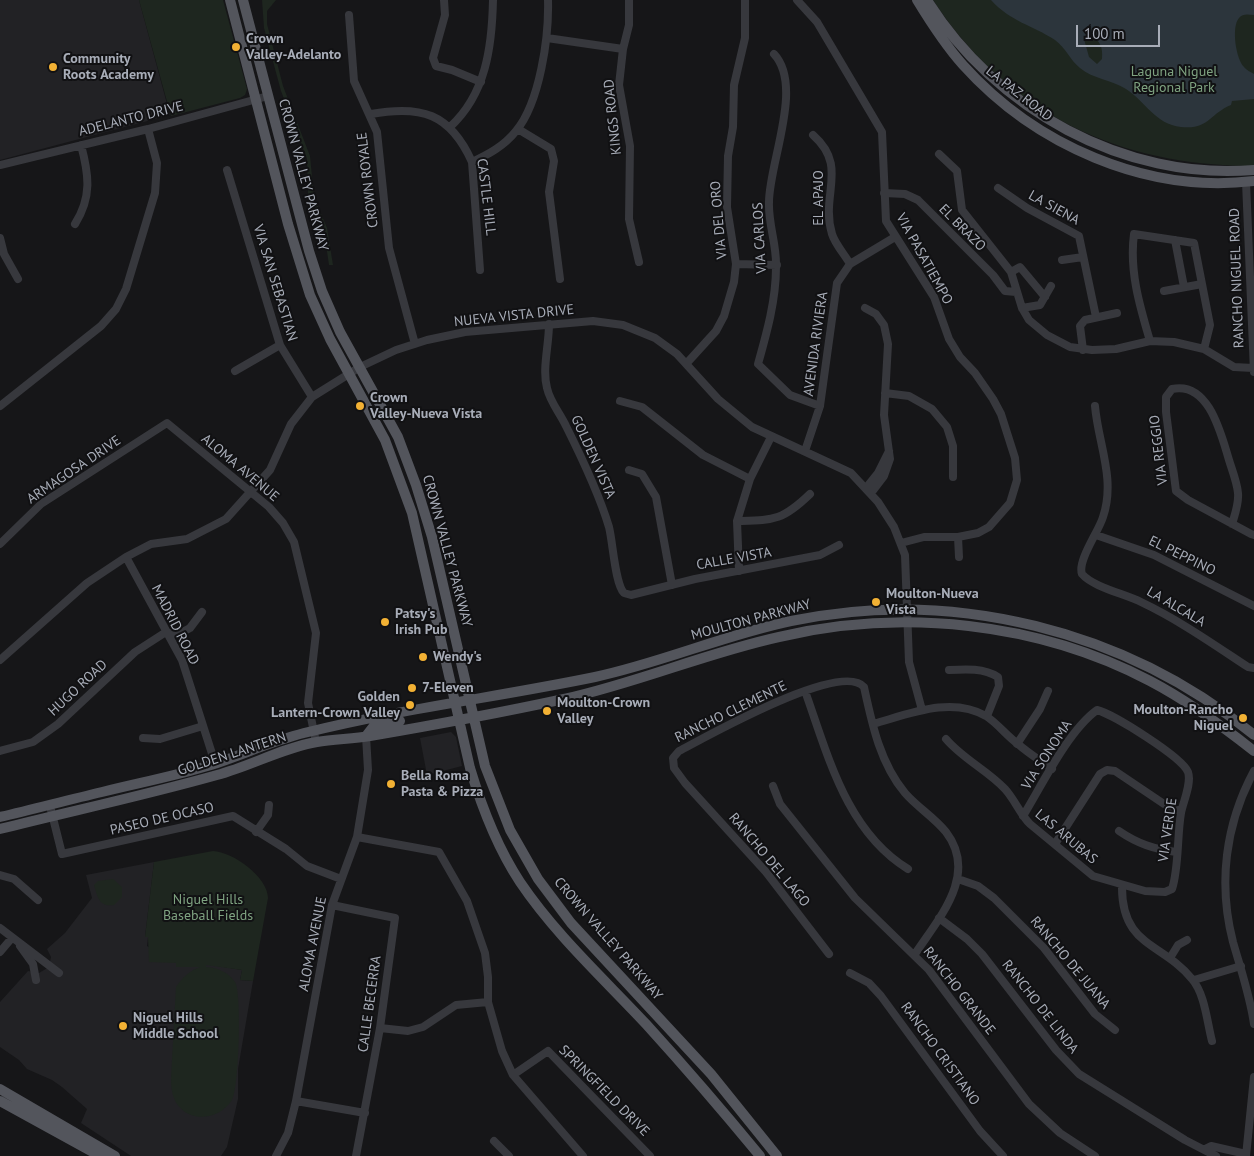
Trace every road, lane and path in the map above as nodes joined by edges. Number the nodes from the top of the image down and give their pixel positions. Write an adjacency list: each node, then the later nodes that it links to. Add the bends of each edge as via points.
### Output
1 (230, 0): 17 (main road, CROWN VALLEY PARKWAY)
2 (243, 0): 16 (main road, CROWN VALLEY PARKWAY)
3 (444, 0): 15 (street, via 445,15 434,63)
4 (493, 0): 15 (street, via 492,29)
5 (548, 0): 12 (street)
6 (629, 0): 13 (street, KINGS ROAD, via 629,25)
7 (745, 0): 40 (street, VIA DEL ORO, via 745,38 734,85 733,127 727,166 727,207)
8 (797, 0): 32 (street, VIA PASATIEMPO, via 817,22 882,132)
9 (916, 0): 30 (main road, LA PAZ ROAD, via 965,67 1017,114 1051,136 1108,163 1154,176 1198,181)
10 (927, 0): 28 (main road, LA PAZ ROAD, via 950,34 976,62 1049,120 1082,138 1123,154)
11 (349, 15): 18 (street, CROWN ROYALE, via 354,81)
12 (547, 38): 13 (street); 21 (street, via 542,68)
13 (623, 49): 39 (street, KINGS ROAD, via 619,85 630,146 629,219)
14 (774, 54): 42 (street, VIA CARLOS, via 782,62 786,74 783,134 769,201)
15 (481, 82): 19 (street, via 462,116)
16 (268, 96): 17 (street, ADELANTO DRIVE); 64 (main road, CROWN VALLEY PARKWAY, via 315,272 337,325)
17 (256, 99): 20 (street, ADELANTO DRIVE); 68 (main road, CROWN VALLEY PARKWAY, via 296,254 310,295)
18 (371, 114): 19 (street, CASTLE HILL, via 412,110 438,118); 59 (street, CROWN ROYALE, via 380,144 389,248)
19 (450, 128): 25 (street, CASTLE HILL, via 465,146)
20 (148, 129): 23 (street, ADELANTO DRIVE); 72 (street, via 157,163 155,193 126,289 116,309 102,326)
21 (518, 129): 25 (street, via 490,154); 46 (street, via 551,150 554,162 549,192)
22 (813, 135): 41 (street, EL APAJO, via 826,146 832,160 829,213 832,235)
23 (81, 145): 26 (street, ADELANTO DRIVE); 33 (street, via 88,187 83,211)
24 (939, 154): 44 (street, via 957,171 962,210)
25 (472, 162): 43 (street, CASTLE HILL)
26 (0, 165)
27 (227, 170): 60 (street, VIA SAN SEBASTIAN)
28 (1201, 170): 29 (main road, LA PAZ ROAD); 30 (main road, via 1204,174)
29 (1254, 170)
30 (1252, 180): 65 (street, RANCHO NIGUEL ROAD)
31 (998, 188): 37 (street, LA SIENA, via 1026,208 1079,236)
32 (884, 193): 34 (street, VIA PASATIEMPO, via 886,221); 51 (street, EL BRAZO, via 912,196 993,275 1005,291)
33 (75, 224)
34 (895, 237): 41 (street, AVENIDA RIVIERA); 88 (street, VIA PASATIEMPO, via 934,297 949,338 960,357 993,399 1015,458 1017,480 1006,510 984,530)
35 (0, 238): 45 (street, via 4,254)
36 (1175, 240): 47 (street, via 1194,243); 49 (street); 58 (street, via 1134,234 1131,255 1139,303)
37 (1083, 257): 38 (street); 56 (street, LA SIENA)
38 (1062, 260)
39 (639, 262)
40 (736, 264): 42 (street); 63 (street, VIA DEL ORO, via 724,316 703,347)
41 (850, 264): 73 (street, AVENIDA RIVIERA, via 837,283)
42 (776, 265): 73 (street, VIA CARLOS, via 770,323 758,364 790,395)
43 (480, 270)
44 (1011, 272): 51 (street); 52 (street, via 1020,267)
45 (18, 278)
46 (560, 279)
47 (1202, 284): 49 (street); 62 (street, via 1210,325)
48 (1052, 286): 52 (street)
49 (1184, 287): 50 (street)
50 (1164, 291)
51 (1016, 292): 54 (street)
52 (1045, 297): 54 (street, via 1040,305)
53 (865, 308): 69 (street, via 876,314 884,325 888,344)
54 (1022, 308): 61 (street, via 1029,320 1047,335)
55 (1117, 313): 56 (street)
56 (1096, 317): 61 (street, via 1085,320 1080,326)
57 (549, 324): 59 (street, NUEVA VISTA DRIVE, via 465,332); 63 (street, NUEVA VISTA DRIVE, via 593,320 623,325 655,338); 96 (street, GOLDEN VISTA, via 547,390 607,520 620,590)
58 (1150, 341): 61 (street, via 1116,349); 62 (street, via 1174,342)
59 (415, 344): 64 (street, NUEVA VISTA DRIVE)
60 (280, 345): 66 (street); 70 (street, VIA SAN SEBASTIAN)
61 (1083, 350)
62 (1204, 350): 65 (street, via 1234,367)
63 (686, 364): 76 (street, NUEVA VISTA DRIVE, via 733,413)
64 (360, 367): 68 (street, NUEVA VISTA DRIVE); 107 (main road, CROWN VALLEY PARKWAY, via 398,437 416,485 432,537)
65 (1253, 368): 67 (street, RANCHO NIGUEL ROAD)
66 (236, 371)
67 (1254, 372)
68 (349, 373): 70 (street, NUEVA VISTA DRIVE); 108 (main road, CROWN VALLEY PARKWAY, via 385,440 412,512)
69 (885, 393): 79 (street, via 909,396 932,409 947,427 953,446); 81 (street, via 884,415 889,451 884,468)
70 (312, 397): 82 (street, NUEVA VISTA DRIVE, via 291,424 270,470)
71 (620, 401): 80 (street, via 642,407 703,455)
72 (0, 406)
73 (820, 406): 77 (street, AVENIDA RIVIERA)
74 (1095, 406): 86 (street, via 1106,465 1107,502)
75 (167, 423): 82 (street, ALOMA AVENUE); 90 (street, ARMAGOSA DRIVE, via 41,504)
76 (771, 437): 77 (street, NUEVA VISTA DRIVE); 80 (street)
77 (805, 451): 81 (street, NUEVA VISTA DRIVE, via 851,474)
78 (629, 470): 95 (street, via 642,474 656,497)
79 (953, 477)
80 (750, 479): 84 (street)
81 (868, 490): 89 (street, NUEVA VISTA DRIVE, via 886,512)
82 (252, 492): 93 (street, NUEVA VISTA DRIVE, via 226,519 203,531 187,539 151,544); 117 (street, ALOMA AVENUE, via 283,523 300,560 316,633 308,693)
83 (810, 494): 84 (street, via 792,511 771,520)
84 (737, 521): 94 (street)
85 (1232, 524): 85 (street, VIA REGGIO, via 1176,491 1166,412 1166,397 1172,389 1180,387 1195,395 1217,419 1238,494); 87 (street, VIA REGGIO)
86 (1096, 534): 97 (street, EL PEPPINO, via 1168,562); 103 (street, LA ALCALA, via 1081,565 1082,574 1141,601)
87 (1254, 535)
88 (958, 537): 89 (street, VIA PASATIEMPO, via 924,537); 92 (street)
89 (901, 543): 98 (street, NUEVA VISTA DRIVE, via 907,573)
90 (0, 544)
91 (839, 545): 94 (street, CALLE VISTA, via 820,555)
92 (959, 556)
93 (126, 557): 101 (street, MADRID ROAD); 102 (street, NUEVA VISTA DRIVE, via 87,582)
94 (739, 571): 95 (street, CALLE VISTA)
95 (672, 585): 96 (street, CALLE VISTA)
96 (631, 595)
97 (1254, 606)
98 (906, 611): 100 (street, NUEVA VISTA DRIVE); 107 (main road, MOULTON PARKWAY, via 844,612 789,621 615,672); 118 (main road, MOULTON PARKWAY, via 931,610 1002,618 1047,628 1094,644 1179,682)
99 (202, 612): 101 (street, via 190,628 179,634)
100 (907, 624): 109 (street, NUEVA VISTA DRIVE, via 909,662); 111 (main road, MOULTON PARKWAY, via 881,622 814,629 734,649 604,689); 125 (main road, MOULTON PARKWAY, via 940,623 1002,630 1091,656 1147,679 1181,698)
101 (166, 632): 115 (street, MADRID ROAD, via 182,660); 124 (street, HUGO ROAD, via 135,652 58,724 33,742)
102 (0, 660)
103 (1254, 668)
104 (949, 670): 112 (street, via 970,669 991,673 998,678 999,686)
105 (805, 691): 114 (street, RANCHO CLEMENTE, via 833,684 861,684); 126 (street, RANCHO CLEMENTE, via 679,751); 145 (street, via 845,801 891,859)
106 (1048, 691): 123 (street)
107 (470, 700): 108 (main road, GOLDEN LANTERN); 111 (main road, CROWN VALLEY PARKWAY)
108 (456, 703): 110 (main road, GOLDEN LANTERN); 113 (main road, CROWN VALLEY PARKWAY)
109 (922, 710): 112 (street, via 951,706); 114 (street)
110 (403, 713): 116 (main road, GOLDEN LANTERN); 119 (main road, via 402,720 373,727)
111 (475, 716): 113 (main road, GOLDEN LANTERN); 191 (main road, CROWN VALLEY PARKWAY, via 480,747 498,803 538,880 572,923 711,1074)
112 (986, 716): 123 (street)
113 (460, 719): 119 (main road, GOLDEN LANTERN); 190 (main road, CROWN VALLEY PARKWAY, via 470,768 486,816 520,882)
114 (873, 724): 148 (street, via 881,751 894,777 917,806 948,834 957,856)
115 (203, 726): 120 (street, via 160,739); 127 (street, MADRID ROAD)
116 (326, 729): 117 (main road, GOLDEN LANTERN); 119 (main road, via 334,734 354,731)
117 (313, 731): 122 (street, ALOMA AVENUE); 127 (main road, GOLDEN LANTERN)
118 (1254, 735)
119 (366, 736): 122 (main road, GOLDEN LANTERN); 142 (street, ALOMA AVENUE, via 368,770)
120 (143, 738)
121 (946, 739): 137 (street, LAS ARUBAS, via 958,753 1005,790)
122 (316, 742): 128 (main road, GOLDEN LANTERN)
123 (1017, 744): 129 (street)
124 (0, 751)
125 (1254, 751)
126 (673, 758): 159 (street, RANCHO DEL LAGO, via 674,768 685,783 766,872)
127 (215, 763): 128 (main road, via 222,767 242,762); 133 (main road, via 209,773 173,782); 135 (main road, GOLDEN LANTERN)
128 (248, 764): 133 (main road, GOLDEN LANTERN)
129 (1052, 769): 131 (street, VIA SONOMA, via 1075,733 1097,710 1162,748 1186,768); 137 (street, VIA SONOMA)
130 (1254, 772): 162 (street, via 1234,819 1225,863 1227,915)
131 (1189, 775): 136 (street, VIA VERDE)
132 (773, 786): 160 (street, RANCHO GRANDE, via 780,804 855,898)
133 (171, 787): 135 (main road, GOLDEN LANTERN)
134 (269, 805): 141 (street, via 268,814)
135 (51, 811): 138 (main road, GOLDEN LANTERN); 139 (main road, GOLDEN LANTERN); 141 (street, PASEO DE OCASO, via 62,854 233,816)
136 (1181, 812): 143 (street, via 1115,771 1107,770 1100,774); 144 (street, VIA VERDE)
137 (1023, 816): 143 (street, LAS ARUBAS)
138 (0, 817)
139 (0, 829)
140 (1120, 831): 144 (street, via 1141,844)
141 (256, 832): 147 (street, PASEO DE OCASO, via 307,866)
142 (357, 836): 147 (street, ALOMA AVENUE); 167 (street, via 439,852 467,901 485,953)
143 (1055, 844): 149 (street, LAS ARUBAS, via 1093,876)
144 (1176, 852): 150 (street, VIA VERDE)
145 (908, 869)
146 (0, 875): 151 (street, via 14,879)
147 (341, 879): 152 (street, ALOMA AVENUE)
148 (958, 879): 153 (street); 171 (street, RANCHO DE JUANA, via 978,886 994,898 1044,948 1095,1014)
149 (1122, 885): 150 (street, LAS ARUBAS, via 1145,891 1166,892); 161 (street, via 1122,902 1133,929 1154,950)
150 (1172, 889)
151 (38, 900)
152 (332, 905): 170 (street, CALLE BECERRA, via 395,918); 177 (street, ALOMA AVENUE)
153 (939, 918): 160 (street); 181 (street, RANCHO DE LINDA, via 982,954 1056,1050 1079,1074)
154 (0, 928): 155 (street)
155 (11, 939): 157 (street); 158 (street)
156 (1187, 940): 161 (street)
157 (19, 945): 164 (street); 165 (street, via 33,964)
158 (0, 952)
159 (830, 954)
160 (915, 954): 193 (street, RANCHO GRANDE, via 944,988 1029,1104 1060,1133)
161 (1170, 958): 166 (street)
162 (1240, 966): 166 (street); 168 (street)
163 (850, 972): 192 (street, RANCHO CRISTIANO, via 882,996 980,1131)
164 (59, 973)
165 (36, 980)
166 (1194, 980): 172 (street)
167 (488, 1002): 170 (street, via 456,1005 423,1027 408,1031); 173 (street, via 502,1051)
168 (1253, 1007): 169 (street)
169 (1254, 1024)
170 (380, 1028): 178 (street, CALLE BECERRA)
171 (1115, 1030)
172 (1212, 1041)
173 (513, 1075): 188 (street); 189 (street, SPRINGFIELD DRIVE, via 548,1052)
174 (1254, 1077): 175 (street)
175 (1253, 1091): 180 (street)
176 (1, 1098): 183 (main road); 184 (main road)
177 (296, 1101): 178 (street); 185 (street, ALOMA AVENUE, via 288,1134)
178 (365, 1113): 186 (street, CALLE BECERRA)
179 (494, 1141): 187 (street)
180 (1250, 1143): 182 (street)
181 (1205, 1149): 182 (street, RANCHO DE LINDA, via 1211,1146); 194 (street, RANCHO DE LINDA)
182 (1246, 1155)
183 (100, 1156)
184 (115, 1156)
185 (276, 1156)
186 (356, 1156)
187 (509, 1156)
188 (583, 1156)
189 (650, 1156)
190 (760, 1156)
191 (777, 1156)
192 (1003, 1156)
193 (1095, 1156)
194 (1216, 1156)

